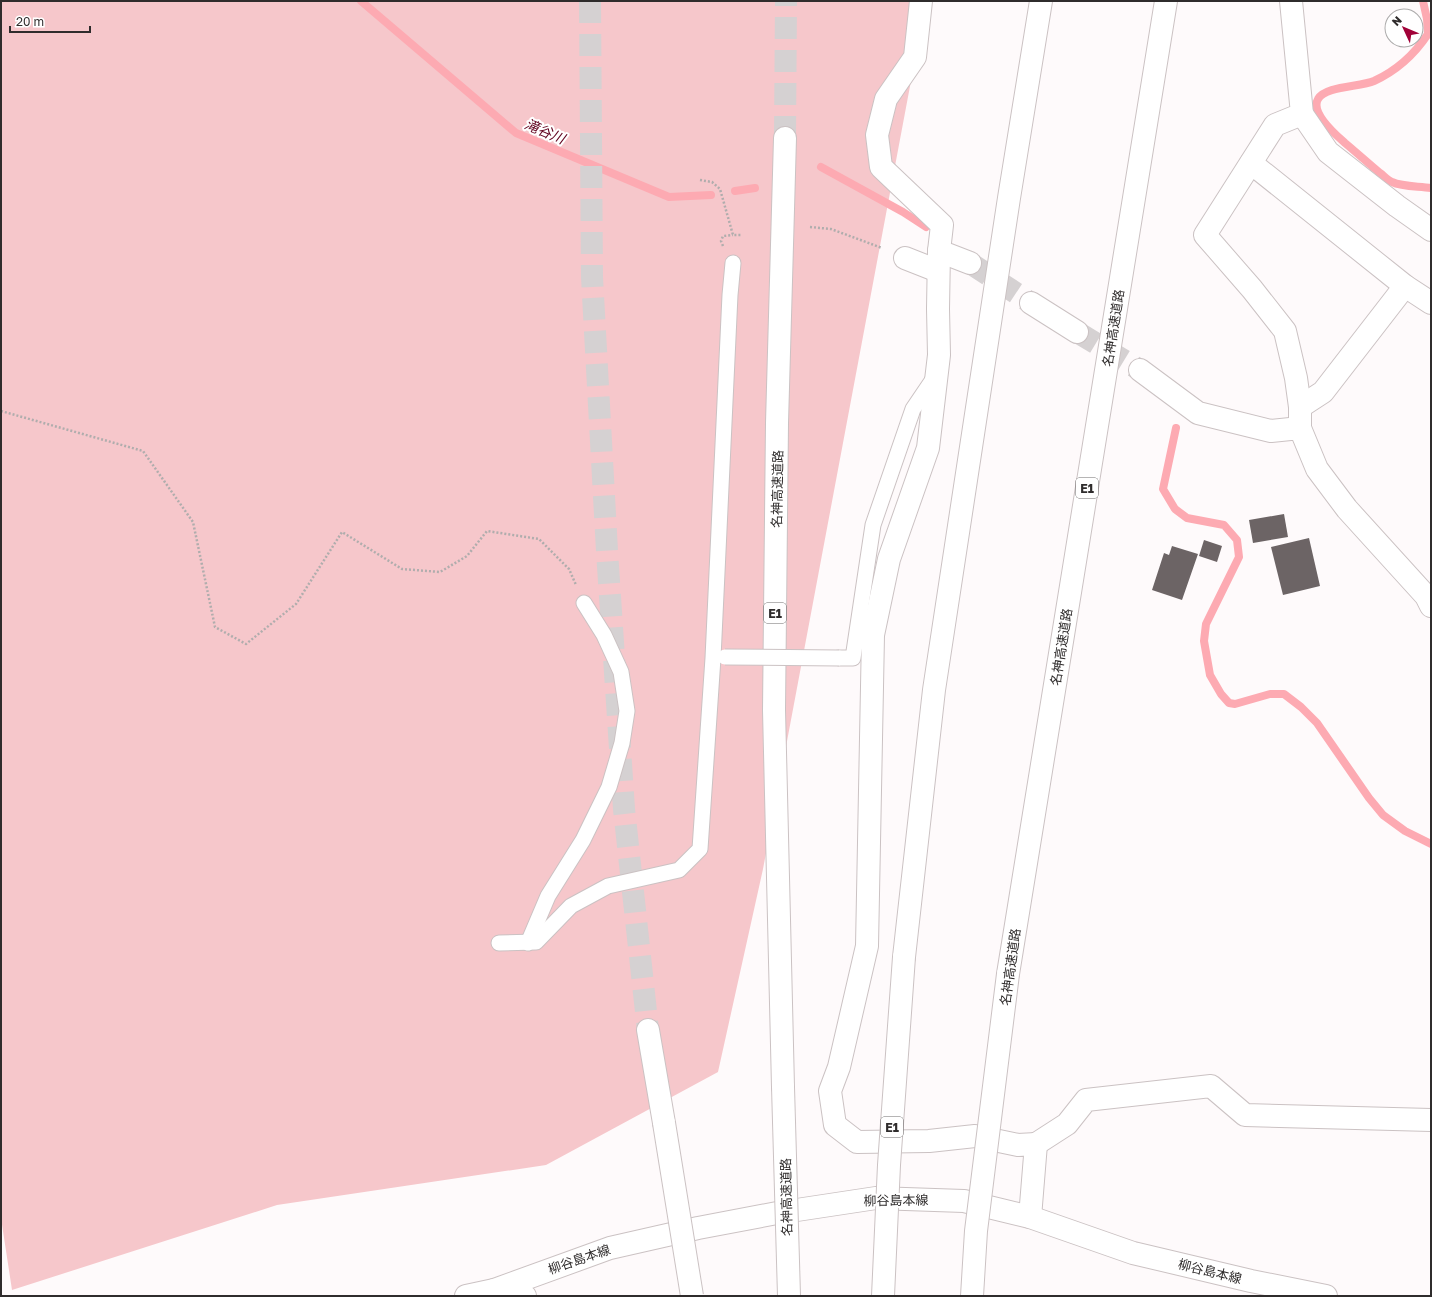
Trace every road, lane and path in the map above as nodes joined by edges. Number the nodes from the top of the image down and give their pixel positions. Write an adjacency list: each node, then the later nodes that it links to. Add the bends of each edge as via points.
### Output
1 (921, 1): 15 (main road, via 915,57 886,99 877,135 881,167 942,225)
2 (1042, 1): 41 (main road, E1, bridge, via 1009,198 934,690 904,957 889,1165)
3 (1166, 1): 42 (main road, 名神高速道路 / E1, bridge, via 1008,974 976,1231)
4 (1291, 1): 5 (main road)
5 (1302, 114): 7 (main road, via 1275,125); 10 (main road, via 1328,152)
6 (784, 138): 40 (main road, 名神高速道路 / E1, bridge, via 777,423 774,710)
7 (1251, 163): 18 (main road); 24 (main road, via 1205,235 1285,331)
8 (700, 180): 11 (path, via 712,182 720,189)
9 (810, 227): 14 (path, via 831,229 865,240)
10 (1431, 230)
11 (733, 235): 12 (path); 13 (path)
12 (740, 235)
13 (723, 236)
14 (905, 258): 15 (main road)
15 (938, 261): 17 (main road); 23 (main road, via 939,355)
16 (733, 263): 29 (lane)
17 (970, 263)
18 (1405, 286): 20 (main road); 24 (main road, via 1323,392)
19 (1031, 303): 21 (main road)
20 (1431, 304)
21 (1077, 332)
22 (1140, 370): 26 (main road, via 1198,413 1271,431)
23 (936, 375): 29 (lane, bridge, via 913,408 873,524 853,658); 34 (main road, via 928,448 889,559 874,635 867,946 839,1067 830,1091 835,1125 857,1142 929,1141 975,1136 1018,1144)
24 (1300, 407): 26 (main road)
25 (1, 411): 27 (path, via 143,451 193,522 216,626 246,644 296,604 342,532 402,569 440,572 467,556 487,531 539,539 569,569)
26 (1300, 428): 28 (main road, via 1317,469 1426,596)
27 (585, 603): 30 (lane, via 604,635 621,672 627,711 623,736 609,787 583,840 548,896)
28 (1431, 606)
29 (719, 657): 30 (lane, via 700,849 679,870 608,886 570,906 536,942)
30 (528, 942): 31 (lane)
31 (499, 943)
32 (648, 1030): 39 (main road, bridge)
33 (1431, 1120): 34 (main road, via 1245,1116 1211,1086 1086,1100 1067,1124)
34 (1036, 1144): 35 (main road)
35 (1030, 1217): 36 (main road, 柳谷島本線, via 964,1200 876,1198 777,1213 610,1248); 43 (main road, 柳谷島本線, via 1133,1253)
36 (494, 1290): 37 (main road, 柳谷島本線); 38 (main road)
37 (466, 1296)
38 (525, 1296)
39 (692, 1296)
40 (789, 1296)
41 (883, 1296)
42 (972, 1296)
43 (1326, 1296)

